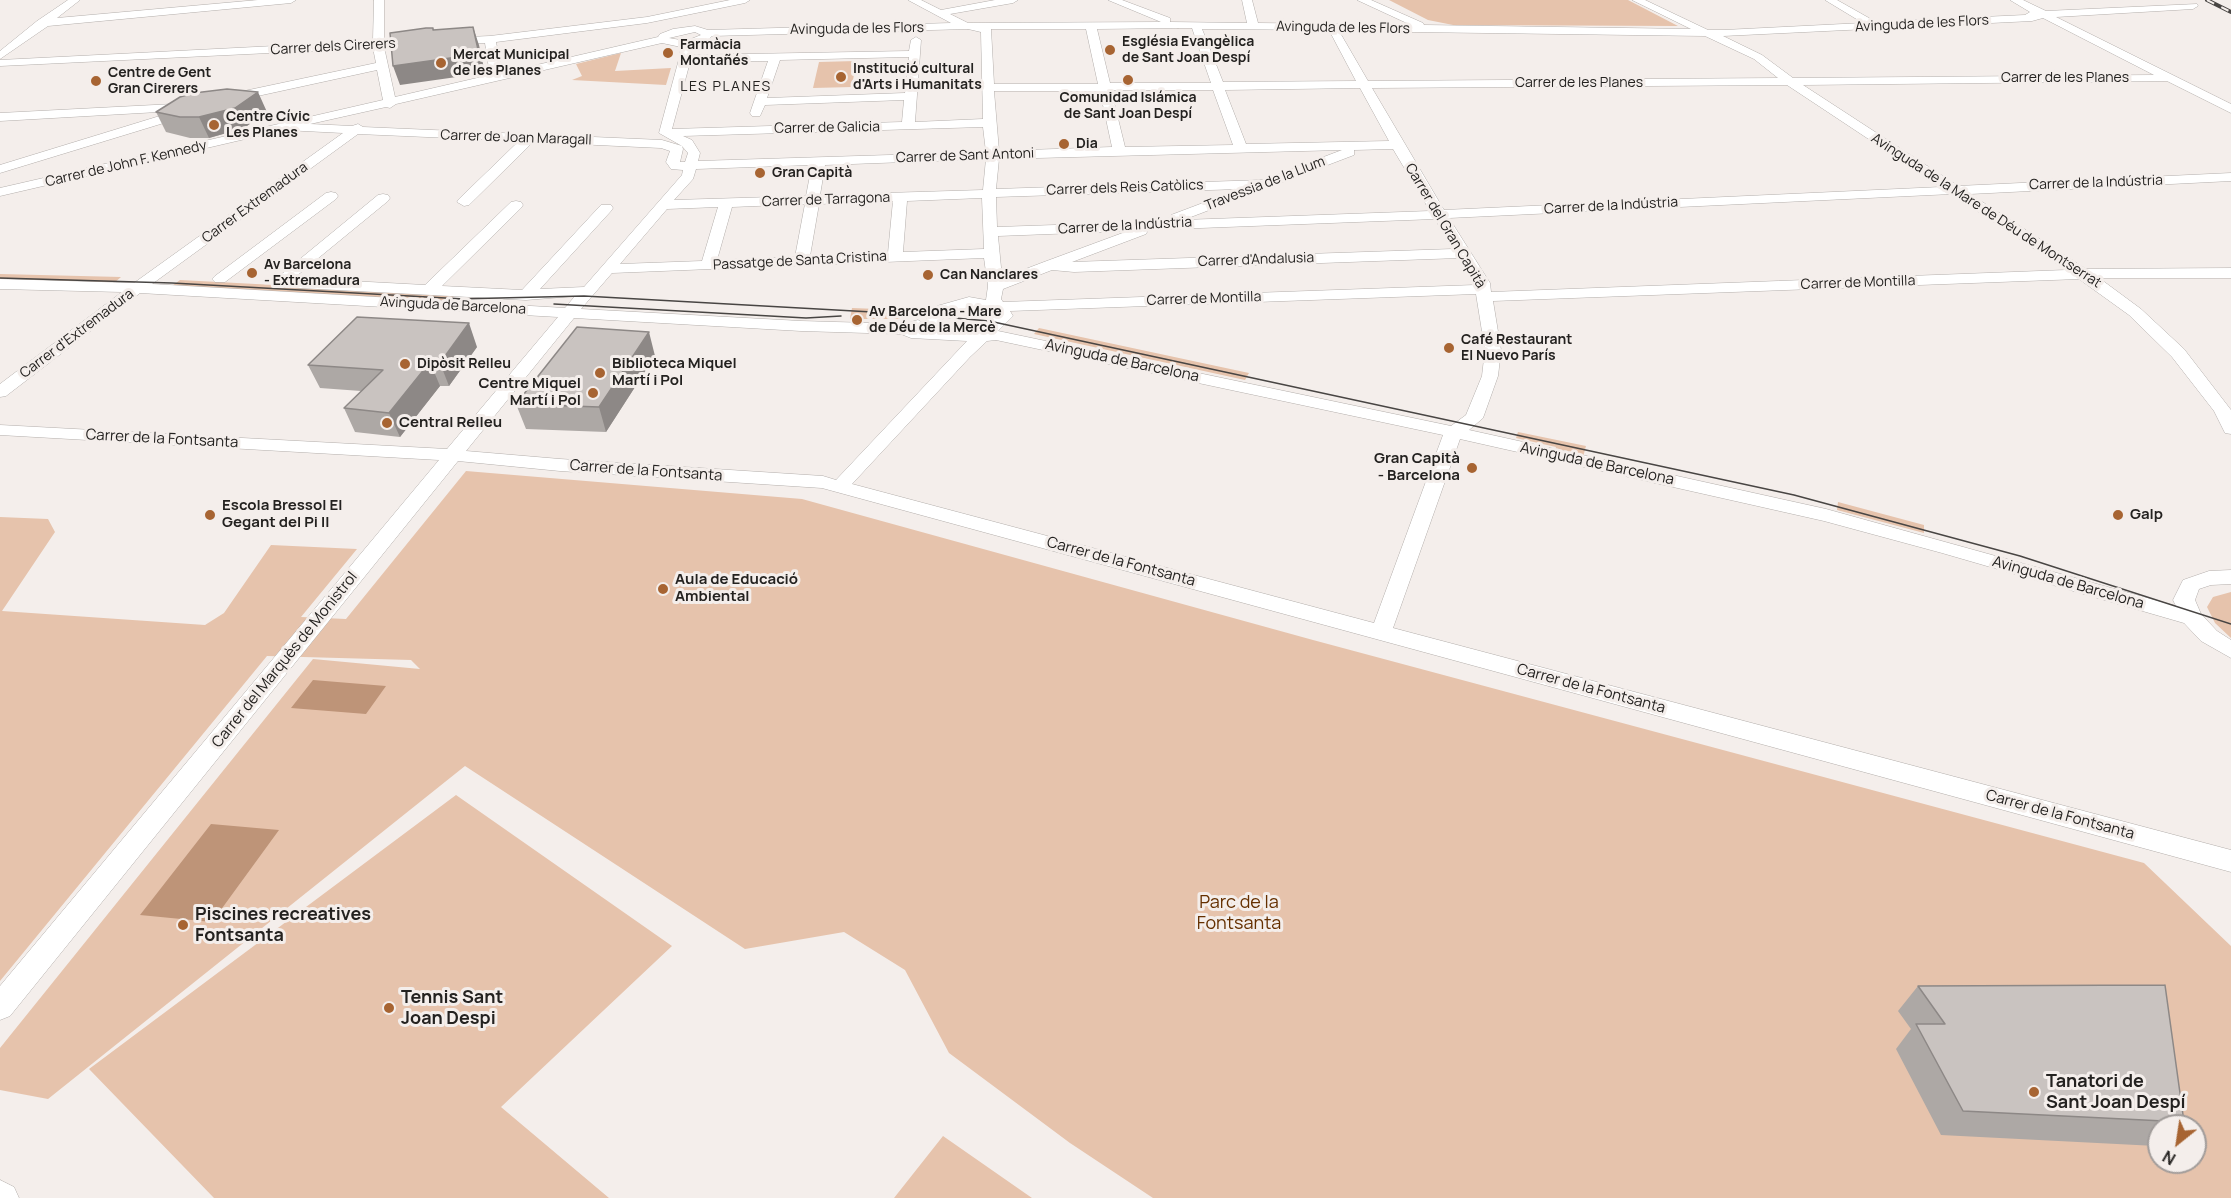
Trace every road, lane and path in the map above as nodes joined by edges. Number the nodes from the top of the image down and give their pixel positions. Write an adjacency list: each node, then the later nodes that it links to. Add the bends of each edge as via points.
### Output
1 (75, 0): 17 (street)
2 (291, 0): 17 (street)
3 (379, 0): 34 (street)
4 (745, 0): 14 (street, Carrer dels Cirerers)
5 (913, 0): 15 (street)
6 (1013, 0): 15 (street)
7 (1113, 0): 19 (street)
8 (1247, 0): 22 (street)
9 (1362, 0): 26 (street)
10 (1637, 0): 30 (street, Avinguda de la Mare de Déu de Montserrat)
11 (1830, 0): 18 (street)
12 (2015, 0): 16 (street)
13 (2182, 0): 16 (street, Avinguda de les Flors, via 2193,6)
14 (665, 12): 28 (street); 31 (street, Carrer dels Cirerers)
15 (939, 13): 23 (street)
16 (2045, 14): 18 (street, Avinguda de les Flors); 27 (street, Avinguda de les Flors, via 2032,18); 42 (street)
17 (41, 23): 36 (street)
18 (1870, 23): 27 (street, Avinguda de les Flors)
19 (1178, 25): 20 (street, Avinguda de les Flors); 21 (street, Avinguda de les Flors)
20 (1091, 26): 23 (street, Avinguda de les Flors); 45 (street)
21 (1196, 26): 22 (street, Avinguda de les Flors); 46 (street)
22 (1252, 26): 24 (street, Avinguda de les Flors)
23 (972, 27): 25 (street, Avinguda de les Flors); 47 (street, via 986,30)
24 (1332, 27): 26 (street, Avinguda de les Flors); 44 (street, Carrer del Gran Capità)
25 (918, 28): 29 (street, Avinguda de les Flors); 35 (street)
26 (1428, 29): 30 (street, Avinguda de les Flors)
27 (1799, 29): 30 (street, Avinguda de les Flors)
28 (680, 30): 29 (street, Avinguda de les Flors); 32 (street)
29 (706, 33): 33 (street, via 702,40)
30 (1706, 33): 43 (street, Avinguda de la Mare de Déu de Montserrat, via 1758,57)
31 (490, 39): 34 (street, Carrer dels Cirerers); 41 (street, via 495,74)
32 (663, 39): 33 (street); 41 (street)
33 (686, 44): 38 (street)
34 (378, 45): 39 (street, Carrer dels Cirerers); 40 (street)
35 (914, 54): 37 (street); 48 (street)
36 (0, 56)
37 (775, 57): 38 (street); 49 (street)
38 (685, 59): 59 (street)
39 (0, 63)
40 (383, 65): 50 (street); 51 (street, via 277,86)
41 (502, 77): 50 (street)
42 (2169, 78): 43 (street, Carrer de les Planes); 52 (street)
43 (1791, 82): 44 (street, Carrer de les Planes); 72 (street, Avinguda de la Mare de Déu de Montserrat)
44 (1366, 86): 46 (street, Carrer de les Planes); 61 (street, Carrer del Gran Capità)
45 (1103, 87): 46 (street, Carrer de les Planes); 47 (street, Carrer de les Planes); 64 (street)
46 (1219, 87): 63 (street)
47 (988, 88): 54 (street)
48 (909, 96): 49 (street); 55 (street)
49 (761, 102): 58 (street)
50 (390, 104): 56 (street, Carrer de John F. Kennedy); 57 (street, Carrer Extremadura)
51 (203, 106): 53 (street); 68 (street)
52 (2231, 109)
53 (0, 117)
54 (989, 123): 55 (street, Carrer de Galicia); 65 (street)
55 (908, 126): 58 (street, Carrer de Galicia)
56 (287, 127): 57 (street, Carrer de Joan Maragall); 73 (street, Carrer de John F. Kennedy)
57 (354, 130): 60 (street, Carrer de Joan Maragall); 97 (street, Carrer Extremadura)
58 (749, 130): 59 (street, Carrer de Galicia)
59 (665, 133): 69 (street, via 687,143 694,153)
60 (530, 138): 67 (street, Carrer de Joan Maragall, via 662,144 677,149 673,162); 79 (street)
61 (1398, 145): 62 (street, Carrer de Sant Antoni); 84 (street, Carrer del Gran Capità)
62 (1365, 146): 63 (street, Carrer de Sant Antoni); 71 (street, Travessia de la Llum)
63 (1241, 149): 64 (street, Carrer de Sant Antoni)
64 (1119, 151): 65 (street, Carrer de Sant Antoni)
65 (993, 155): 66 (street, Carrer de Sant Antoni); 74 (street)
66 (819, 162): 69 (street, Carrer de Sant Antoni, via 712,163); 78 (street)
67 (676, 166): 69 (street, Carrer de Sant Antoni)
68 (0, 169)
69 (688, 173): 82 (street, Carrer del Marquès de Monistrol)
70 (2231, 177): 72 (street, Carrer de la Indústria)
71 (1262, 184): 74 (street, Carrer dels Reis Catòlics); 85 (street, Travessia de la Llum)
72 (1951, 189): 84 (street, Carrer de la Indústria); 96 (street, Avinguda de la Mare de Déu de Montserrat)
73 (0, 192)
74 (989, 193): 76 (street, Carrer de Tarragona); 86 (street)
75 (331, 196): 98 (street)
76 (900, 197): 78 (street, Carrer de Tarragona); 89 (street)
77 (383, 198): 99 (street)
78 (814, 200): 80 (street, Carrer de Tarragona); 90 (street)
79 (464, 202)
80 (726, 204): 82 (street, Carrer de Tarragona); 91 (street)
81 (516, 205): 103 (street)
82 (663, 205): 93 (street, Carrer del Marquès de Monistrol)
83 (606, 208): 106 (street)
84 (1441, 214): 85 (street, Carrer de la Indústria); 88 (street, Carrer del Gran Capità)
85 (1161, 224): 86 (street, Carrer de la Indústria); 92 (street, Travessia de la Llum)
86 (991, 232): 87 (street)
87 (991, 253): 89 (street, Passatge de Santa Cristina); 101 (street)
88 (1462, 253): 92 (street, Carrer d'Andalusia); 105 (street, Carrer del Gran Capità)
89 (895, 257): 90 (street, Passatge de Santa Cristina)
90 (802, 260): 91 (street, Passatge de Santa Cristina)
91 (708, 266): 93 (street, Passatge de Santa Cristina)
92 (1049, 266): 101 (street, Travessia de la Llum)
93 (609, 269): 104 (street, Carrer del Marquès de Monistrol)
94 (0, 270): 97 (street, Avinguda de Barcelona)
95 (2231, 273): 96 (street, Carrer de Montilla)
96 (2084, 274): 105 (street, Carrer de Montilla); 114 (street, Avinguda de la Mare de Déu de Montserrat, via 2135,312 2178,353 2222,410)
97 (154, 276): 98 (street, Avinguda de Barcelona); 102 (street, Carrer d'Extremadura)
98 (220, 279): 99 (street, Avinguda de Barcelona)
99 (280, 282): 103 (street, Avinguda de Barcelona)
100 (0, 284): 102 (street, Avinguda de Barcelona)
101 (996, 286): 107 (street, via 993,299)
102 (137, 288): 108 (street, Avinguda de Barcelona); 113 (street, Carrer d'Extremadura)
103 (430, 289): 106 (street, Avinguda de Barcelona)
104 (588, 291): 106 (street, Avinguda de Barcelona); 108 (street, Carrer del Marquès de Monistrol)
105 (1485, 293): 107 (street, Carrer de Montilla); 116 (street, Carrer del Gran Capità, via 1493,350 1490,376 1474,418)
106 (526, 295): 108 (street)
107 (1000, 307): 109 (street, Carrer de Montilla, via 956,305 943,309); 111 (street, via 1005,316)
108 (570, 312): 110 (street, Avinguda de Barcelona); 117 (street, Carrer del Marquès de Monistrol)
109 (935, 324): 110 (street, Avinguda de Barcelona); 111 (street, Avinguda de Barcelona); 112 (street)
110 (905, 329): 112 (street, Avinguda de Barcelona)
111 (989, 333): 112 (street, Avinguda de Barcelona); 116 (street, Avinguda de Barcelona); 118 (street)
112 (948, 336)
113 (0, 392)
114 (2231, 429)
115 (0, 430): 117 (street, Carrer de la Fontsanta)
116 (1453, 433): 120 (street, Avinguda de Barcelona, via 1826,515); 121 (street)
117 (453, 455): 118 (street, Carrer de la Fontsanta); 124 (street, Carrer del Marquès de Monistrol)
118 (840, 486): 121 (street, Carrer de la Fontsanta)
119 (2231, 578): 120 (street, via 2209,578 2190,585 2184,600)
120 (2192, 618): 122 (street, via 2209,636)
121 (1381, 632): 123 (street, Carrer de la Fontsanta)
122 (2231, 650)
123 (2227, 860)
124 (0, 1007)

